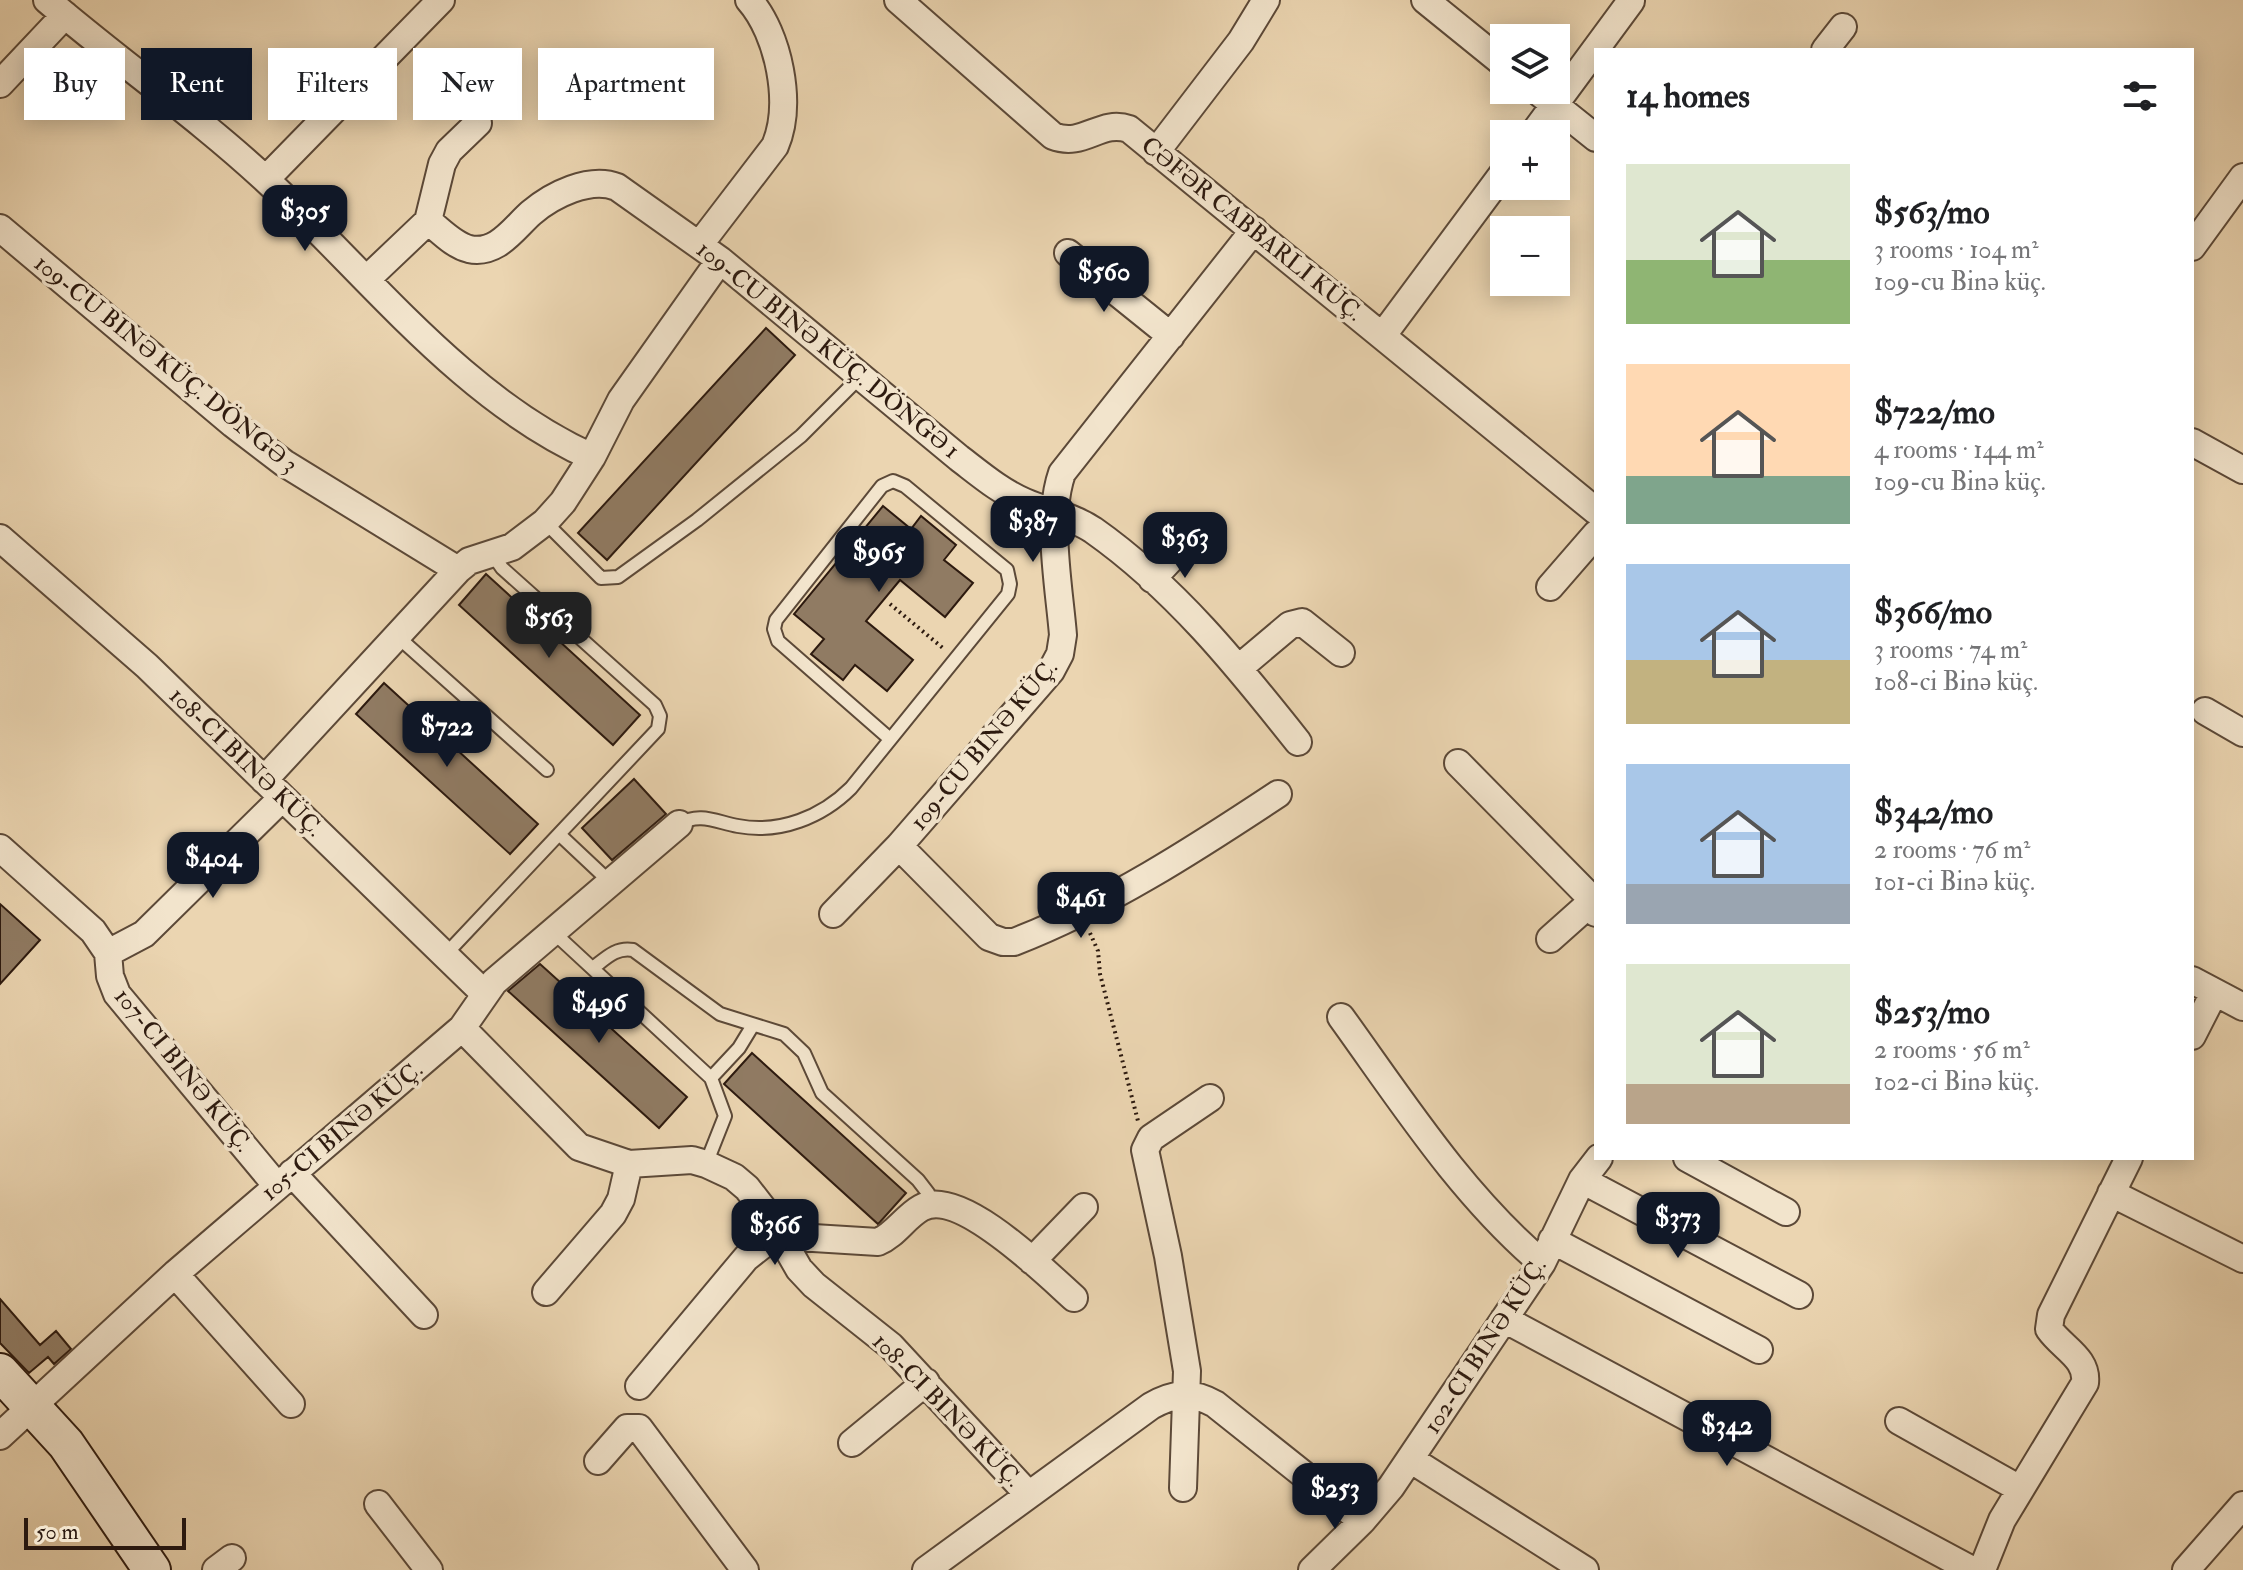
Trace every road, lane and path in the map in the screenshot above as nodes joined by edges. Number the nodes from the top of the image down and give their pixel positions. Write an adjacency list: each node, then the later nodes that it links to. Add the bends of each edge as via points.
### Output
1 (441, 0): 18 (street)
2 (898, 0): 16 (street, via 1053,136 1077,140 1120,126)
3 (1266, 0): 16 (street)
4 (1425, 0): 10 (street)
5 (1631, 1): 11 (street)
6 (765, 6): 24 (street, via 783,91 782,129)
7 (61, 8): 12 (street); 18 (street)
8 (1843, 27): 9 (street)
9 (1827, 48)
10 (1490, 53)
11 (1570, 70)
12 (0, 84)
13 (1553, 104): 15 (street)
14 (478, 123): 20 (street, via 442,164)
15 (1594, 136)
16 (1156, 152): 22 (street)
17 (2243, 177): 23 (street)
18 (266, 179): 26 (street)
19 (1490, 191): 27 (street)
20 (428, 221): 24 (street, 109-CU BINƏ KÜÇ. DÖNGƏ 1, via 468,249 494,246 552,200 606,183); 26 (street)
21 (0, 228): 40 (street, 109-CU BINƏ KÜÇ. DÖNGƏ 3, via 284,463)
22 (1254, 230): 27 (street); 28 (street, 109-CU BINƏ KÜÇ.)
23 (2194, 244)
24 (710, 252): 29 (street, 109-CU BINƏ KÜÇ. DÖNGƏ 1); 31 (street)
25 (1068, 253): 28 (street)
26 (367, 279): 31 (street, via 498,401 559,443)
27 (1383, 335): 33 (street)
28 (1171, 336): 34 (street, 109-CU BINƏ KÜÇ., via 1062,473)
29 (861, 376): 34 (street, 109-CU BINƏ KÜÇ. DÖNGƏ 1, via 1000,489); 35 (lane, via 801,436 618,577 601,578)
30 (2194, 443): 32 (street)
31 (592, 457): 35 (street)
32 (2243, 470)
33 (1594, 509)
34 (1054, 512): 41 (street, 109-CU BINƏ KÜÇ. DÖNGƏ 1, via 1095,532); 58 (street, 109-CU BINƏ KÜÇ., via 1060,654 1051,671)
35 (545, 522): 39 (street)
36 (1594, 536): 42 (street)
37 (0, 538): 54 (street, 108-CI BINƏ KÜÇ., via 147,666)
38 (1182, 547): 41 (street)
39 (493, 555): 40 (street); 57 (lane, via 655,705 660,716 658,729)
40 (458, 570): 44 (street)
41 (1152, 579): 47 (street, 109-CU BINƏ KÜÇ. DÖNGƏ 1)
42 (1550, 587)
43 (890, 604): 46 (path)
44 (398, 637): 53 (lane); 54 (street)
45 (1341, 653): 47 (street, via 1302,622 1290,625)
46 (955, 658): 50 (lane); 50 (lane, via 1008,594 1007,570 893,481 882,486 774,629 778,641)
47 (1239, 668): 51 (street, 109-CU BINƏ KÜÇ. DÖNGƏ 1)
48 (2205, 711): 49 (street)
49 (2243, 733)
50 (890, 739): 56 (lane, via 851,788 820,813 771,827 740,827 701,817)
51 (1298, 742)
52 (1458, 763): 61 (street)
53 (547, 770)
54 (273, 789): 67 (street, via 144,934); 68 (street, 108-CI BINƏ KÜÇ.)
55 (1278, 794): 63 (street)
56 (679, 824): 60 (street, 105-CI BINƏ KÜÇ.)
57 (560, 835): 60 (lane); 68 (lane)
58 (899, 846): 63 (street, via 989,937 1014,942); 64 (street, 109-CU BINƏ KÜÇ.)
59 (0, 848): 67 (street, 107-CI BINƏ KÜÇ., via 93,931)
60 (610, 882): 65 (street, 105-CI BINƏ KÜÇ.)
61 (1594, 903)
62 (1594, 905): 66 (street)
63 (1081, 912): 79 (path, via 1098,951 1136,1118)
64 (833, 914)
65 (551, 930): 69 (lane); 71 (street, 105-CI BINƏ KÜÇ.)
66 (1550, 939)
67 (108, 953): 85 (street, 107-CI BINƏ KÜÇ., via 117,994)
68 (446, 954): 71 (street, 108-CI BINƏ KÜÇ.)
69 (593, 968): 74 (lane, via 623,948 633,950 720,1014); 77 (lane)
70 (2203, 986): 72 (street); 75 (street)
71 (485, 994): 76 (street, 105-CI BINƏ KÜÇ.)
72 (2243, 1007)
73 (1341, 1017): 92 (street, via 1479,1203 1507,1233)
74 (753, 1025): 77 (lane); 88 (lane, via 771,1027 794,1042 822,1093 918,1180)
75 (2194, 1027)
76 (462, 1028): 83 (street, 108-CI BINƏ KÜÇ., via 579,1147); 85 (street, 105-CI BINƏ KÜÇ.)
77 (711, 1078): 84 (lane, via 725,1116)
78 (1210, 1098): 79 (street)
79 (1151, 1138): 105 (street, via 1145,1150 1168,1256)
80 (1597, 1160): 86 (street, 102-CI BINƏ KÜÇ.)
81 (1691, 1160): 90 (street)
82 (2128, 1160): 87 (street)
83 (629, 1164): 84 (street, 108-CI BINƏ KÜÇ.); 96 (street, via 613,1214)
84 (706, 1164): 91 (street, 108-CI BINƏ KÜÇ., via 747,1188)
85 (284, 1179): 95 (street, 105-CI BINƏ KÜÇ.); 99 (street, 107-CI BINƏ KÜÇ.)
86 (1582, 1180): 92 (street, 102-CI BINƏ KÜÇ.); 97 (street)
87 (2111, 1193): 93 (street); 114 (street, via 2049,1329 2082,1362 2085,1383)
88 (932, 1205): 91 (street, via 878,1242); 94 (street, via 949,1204 965,1212)
89 (1084, 1207): 94 (street)
90 (1786, 1212)
91 (781, 1236): 103 (street, 108-CI BINƏ KÜÇ., via 814,1285 891,1346); 104 (street, via 746,1258)
92 (1547, 1252): 100 (street, 102-CI BINƏ KÜÇ.); 101 (street)
93 (2243, 1259)
94 (1032, 1261): 98 (street)
95 (175, 1274): 106 (street); 107 (street, 105-CI BINƏ KÜÇ.)
96 (546, 1292)
97 (1799, 1295)
98 (1074, 1298)
99 (424, 1315)
100 (1504, 1319): 111 (street, 102-CI BINƏ KÜÇ.); 125 (street)
101 (1759, 1350)
102 (0, 1372): 107 (street)
103 (926, 1382): 110 (street); 115 (street, 108-CI BINƏ KÜÇ.)
104 (639, 1386)
105 (1187, 1394): 113 (street); 115 (street, via 1151,1406); 118 (street, via 1215,1404)
106 (291, 1404)
107 (35, 1407): 109 (street, 105-CI BINƏ KÜÇ.); 119 (street)
108 (1899, 1421): 114 (street)
109 (0, 1436)
110 (852, 1443)
111 (1410, 1459): 118 (street, 102-CI BINƏ KÜÇ.); 124 (street)
112 (598, 1461): 121 (street, via 627,1428 639,1428)
113 (1183, 1488)
114 (2020, 1489): 126 (street)
115 (1028, 1494): 122 (street)
116 (378, 1504): 120 (street)
117 (2243, 1506): 127 (street)
118 (1362, 1521): 123 (street, 102-CI BINƏ KÜÇ.)
119 (152, 1570)
120 (429, 1570)
121 (745, 1570)
122 (926, 1570)
123 (1312, 1570)
124 (1585, 1570)
125 (1972, 1570)
126 (1982, 1570)
127 (2186, 1570)

